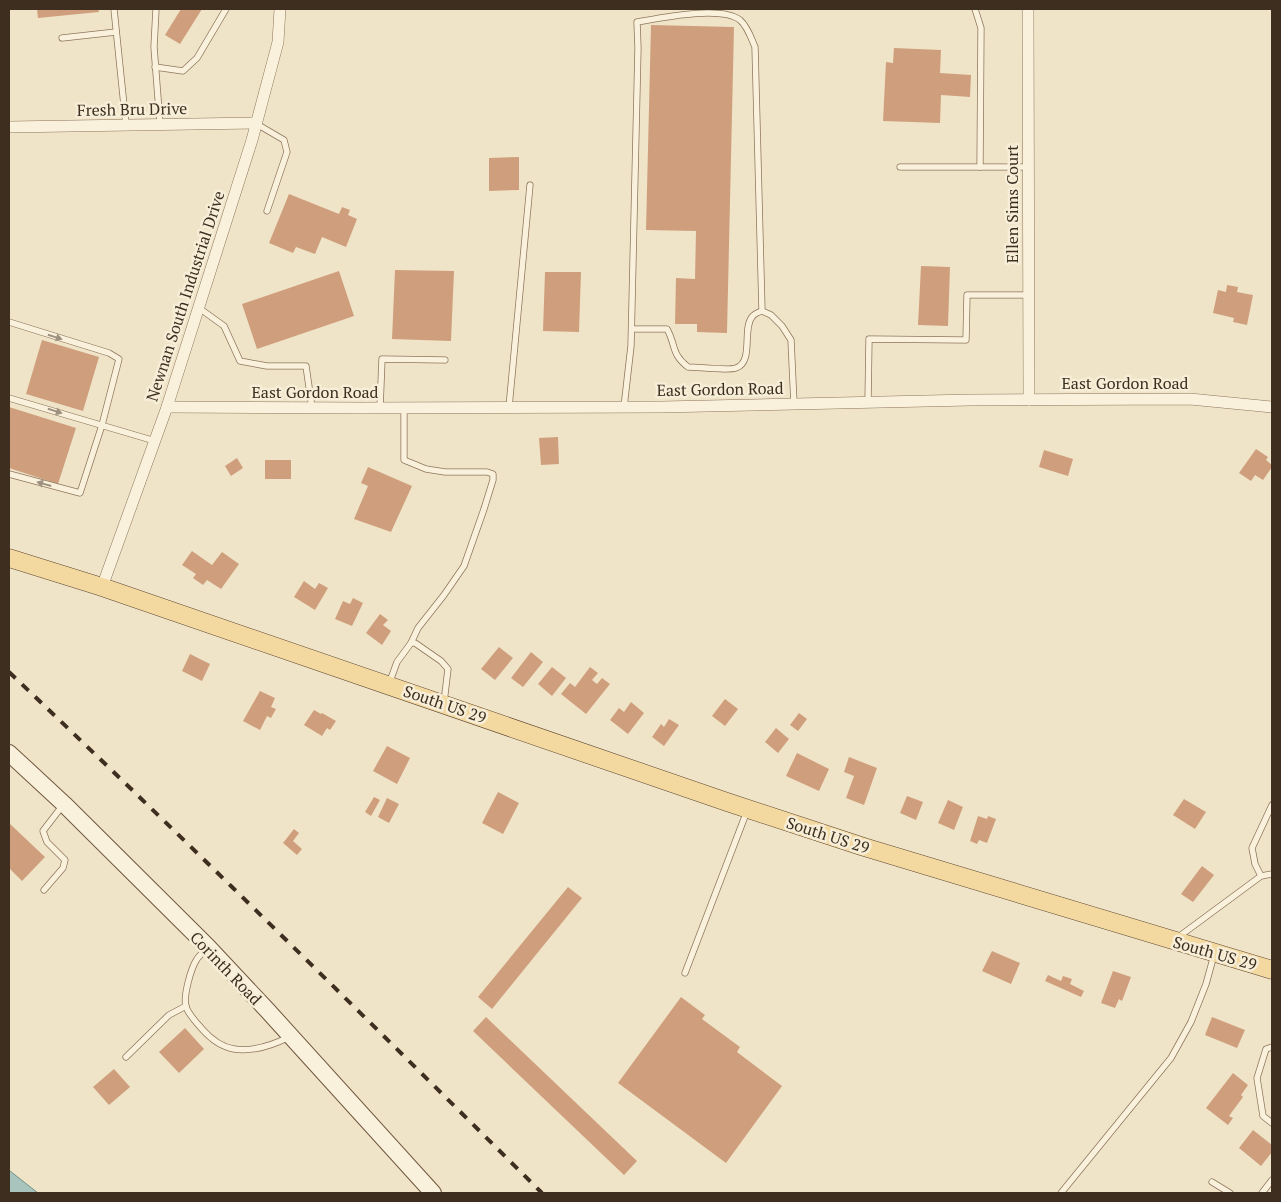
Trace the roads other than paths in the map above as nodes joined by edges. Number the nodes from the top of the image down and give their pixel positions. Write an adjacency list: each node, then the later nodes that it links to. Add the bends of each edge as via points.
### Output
1 (114, 9): 7 (lane)
2 (156, 9): 9 (lane)
3 (226, 9): 9 (lane, via 197,58 183,71)
4 (280, 9): 10 (street, Newnan South Industrial Drive, via 278,42)
5 (975, 9): 15 (lane, via 981,28)
6 (1028, 9): 16 (street, Ellen Sims Court)
7 (116, 32): 8 (lane); 12 (lane)
8 (62, 38)
9 (156, 68): 11 (lane)
10 (255, 123): 11 (street, Fresh Bru Drive); 18 (lane, via 284,140 288,152); 20 (street, Newnan South Industrial Drive)
11 (160, 124): 12 (street, Fresh Bru Drive)
12 (126, 125): 13 (street, Fresh Bru Drive)
13 (9, 127)
14 (900, 167): 15 (lane)
15 (980, 167): 16 (lane)
16 (1028, 167): 19 (street, Ellen Sims Court)
17 (530, 185): 35 (lane)
18 (267, 211)
19 (1028, 295): 26 (street, Ellen Sims Court); 27 (lane, via 967,295 966,340 869,339)
20 (199, 308): 29 (street, Newnan South Industrial Drive); 32 (lane, via 224,326 240,361 267,366 306,366)
21 (762, 311): 23 (lane, via 752,317 746,356 735,368 688,367 675,354 667,329); 23 (lane, via 754,47 749,31 740,20 728,14 690,14 637,22); 28 (lane, via 771,315 791,340)
22 (9, 322): 36 (lane, one-way to 36, via 109,353 118,359)
23 (632, 328): 30 (lane)
24 (445, 360): 33 (lane, via 382,359)
25 (9, 398): 36 (lane, one-way to 36)
26 (1029, 400): 27 (street, East Gordon Road); 31 (street, East Gordon Road, via 1190,399)
27 (868, 402): 28 (street, East Gordon Road)
28 (794, 404): 30 (street, East Gordon Road)
29 (167, 407): 32 (street, East Gordon Road); 37 (street, Newnan South Industrial Drive)
30 (624, 407): 35 (street, East Gordon Road)
31 (1272, 407)
32 (312, 408): 33 (street, East Gordon Road)
33 (380, 408): 34 (street, East Gordon Road)
34 (404, 408): 35 (street, East Gordon Road); 41 (lane, via 404,460 445,472 493,474 464,566 418,628)
35 (509, 408)
36 (102, 425): 37 (lane); 38 (lane, one-way to 38, via 80,493)
37 (155, 441): 40 (street, Newnan South Industrial Drive)
38 (9, 474)
39 (9, 558): 40 (main road, South US 29)
40 (102, 587): 42 (main road, South US 29)
41 (411, 643): 42 (lane, via 397,662); 43 (lane, via 448,669)
42 (388, 685): 43 (main road, South US 29)
43 (444, 704): 47 (main road, South US 29)
44 (9, 753): 45 (street, Corinth Road)
45 (64, 804): 50 (lane, via 43,831 47,842 65,860 63,868); 52 (street, Corinth Road)
46 (1272, 805): 49 (lane, via 1252,848 1255,864)
47 (748, 809): 51 (main road, South US 29); 55 (lane)
48 (1271, 875): 49 (lane)
49 (1262, 876): 51 (lane)
50 (44, 890)
51 (1174, 941): 53 (main road, South US 29)
52 (208, 947): 56 (lane, via 197,959 190,977); 57 (street, Corinth Road)
53 (1214, 953): 54 (main road, South US 29); 64 (lane, via 1206,984 1172,1058)
54 (1272, 970)
55 (685, 973)
56 (186, 1006): 57 (lane, via 208,1036 233,1048 274,1045); 59 (lane, via 169,1015)
57 (291, 1037): 63 (street, Corinth Road)
58 (1272, 1047): 60 (lane, via 1266,1049 1257,1078 1263,1116)
59 (126, 1057)
60 (1272, 1124)
61 (1272, 1180): 66 (lane)
62 (1212, 1182): 65 (lane)
63 (433, 1193)
64 (1061, 1193)
65 (1230, 1193)
66 (1262, 1193)

